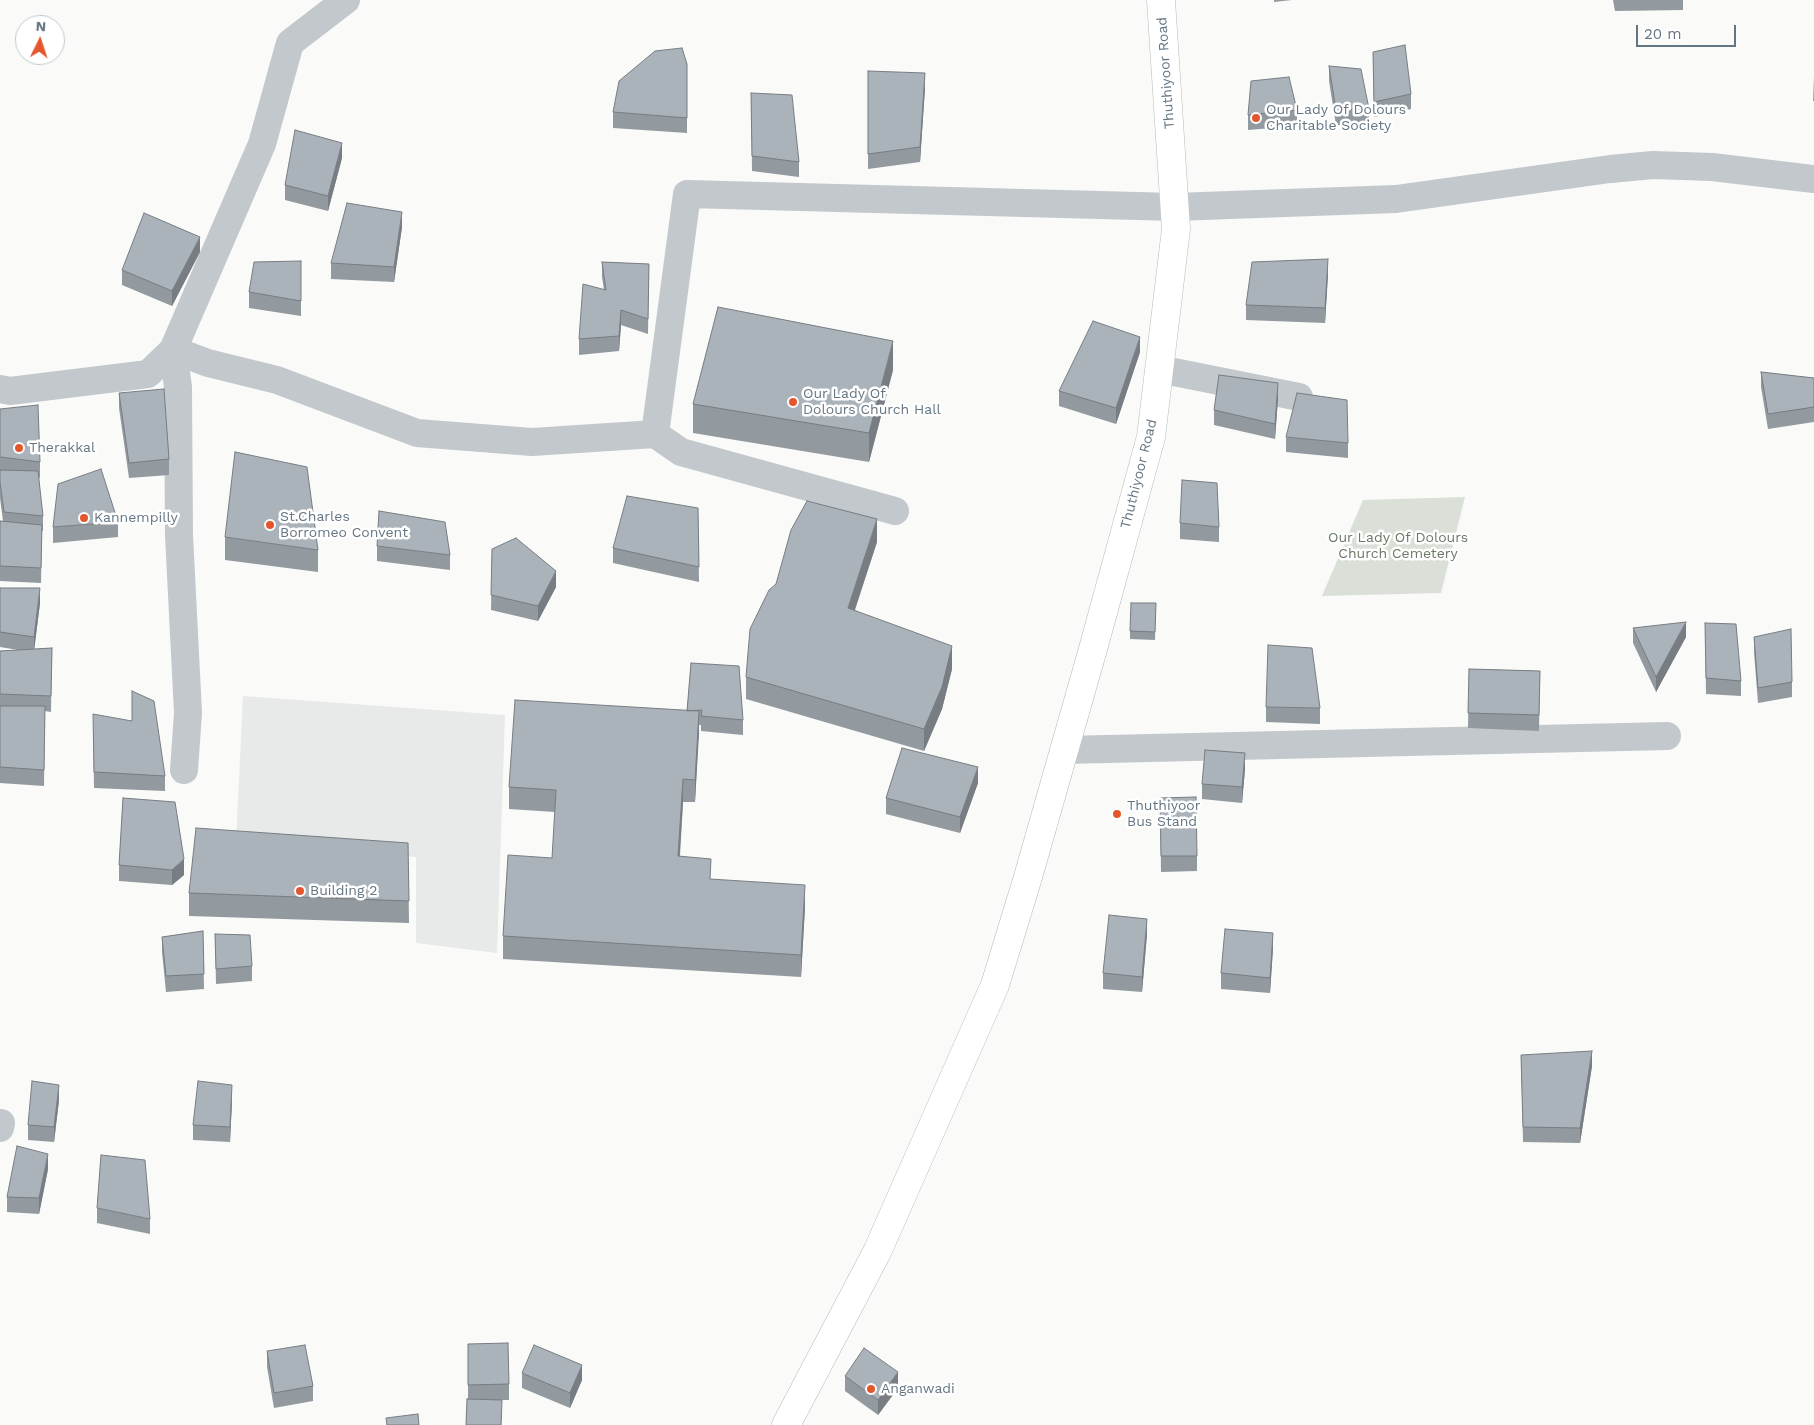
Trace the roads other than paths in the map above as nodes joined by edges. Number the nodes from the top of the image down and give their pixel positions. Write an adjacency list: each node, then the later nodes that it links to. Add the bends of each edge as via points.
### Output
1 (346, 0): 5 (street, via 290,42 262,144)
2 (1161, 0): 4 (main road, Thuthiyoor Road)
3 (1814, 179): 4 (street, via 1712,167 1653,165 1396,199)
4 (1175, 207): 6 (main road, Thuthiyoor Road, via 1176,229); 9 (street, via 687,194)
5 (173, 350): 7 (street, via 148,374 10,391); 9 (street, via 208,363 277,380 416,433 532,442); 13 (street, via 178,387 179,535 188,714)
6 (1159, 369): 8 (street); 12 (main road, Thuthiyoor Road, via 1151,437)
7 (0, 389)
8 (1299, 397)
9 (655, 434): 10 (street, via 681,452)
10 (895, 511)
11 (1667, 736): 12 (street)
12 (1064, 750): 16 (main road, Thuthiyoor Road, via 995,985 877,1252)
13 (184, 770)
14 (0, 1122): 15 (street)
15 (0, 1128)
16 (786, 1425)

